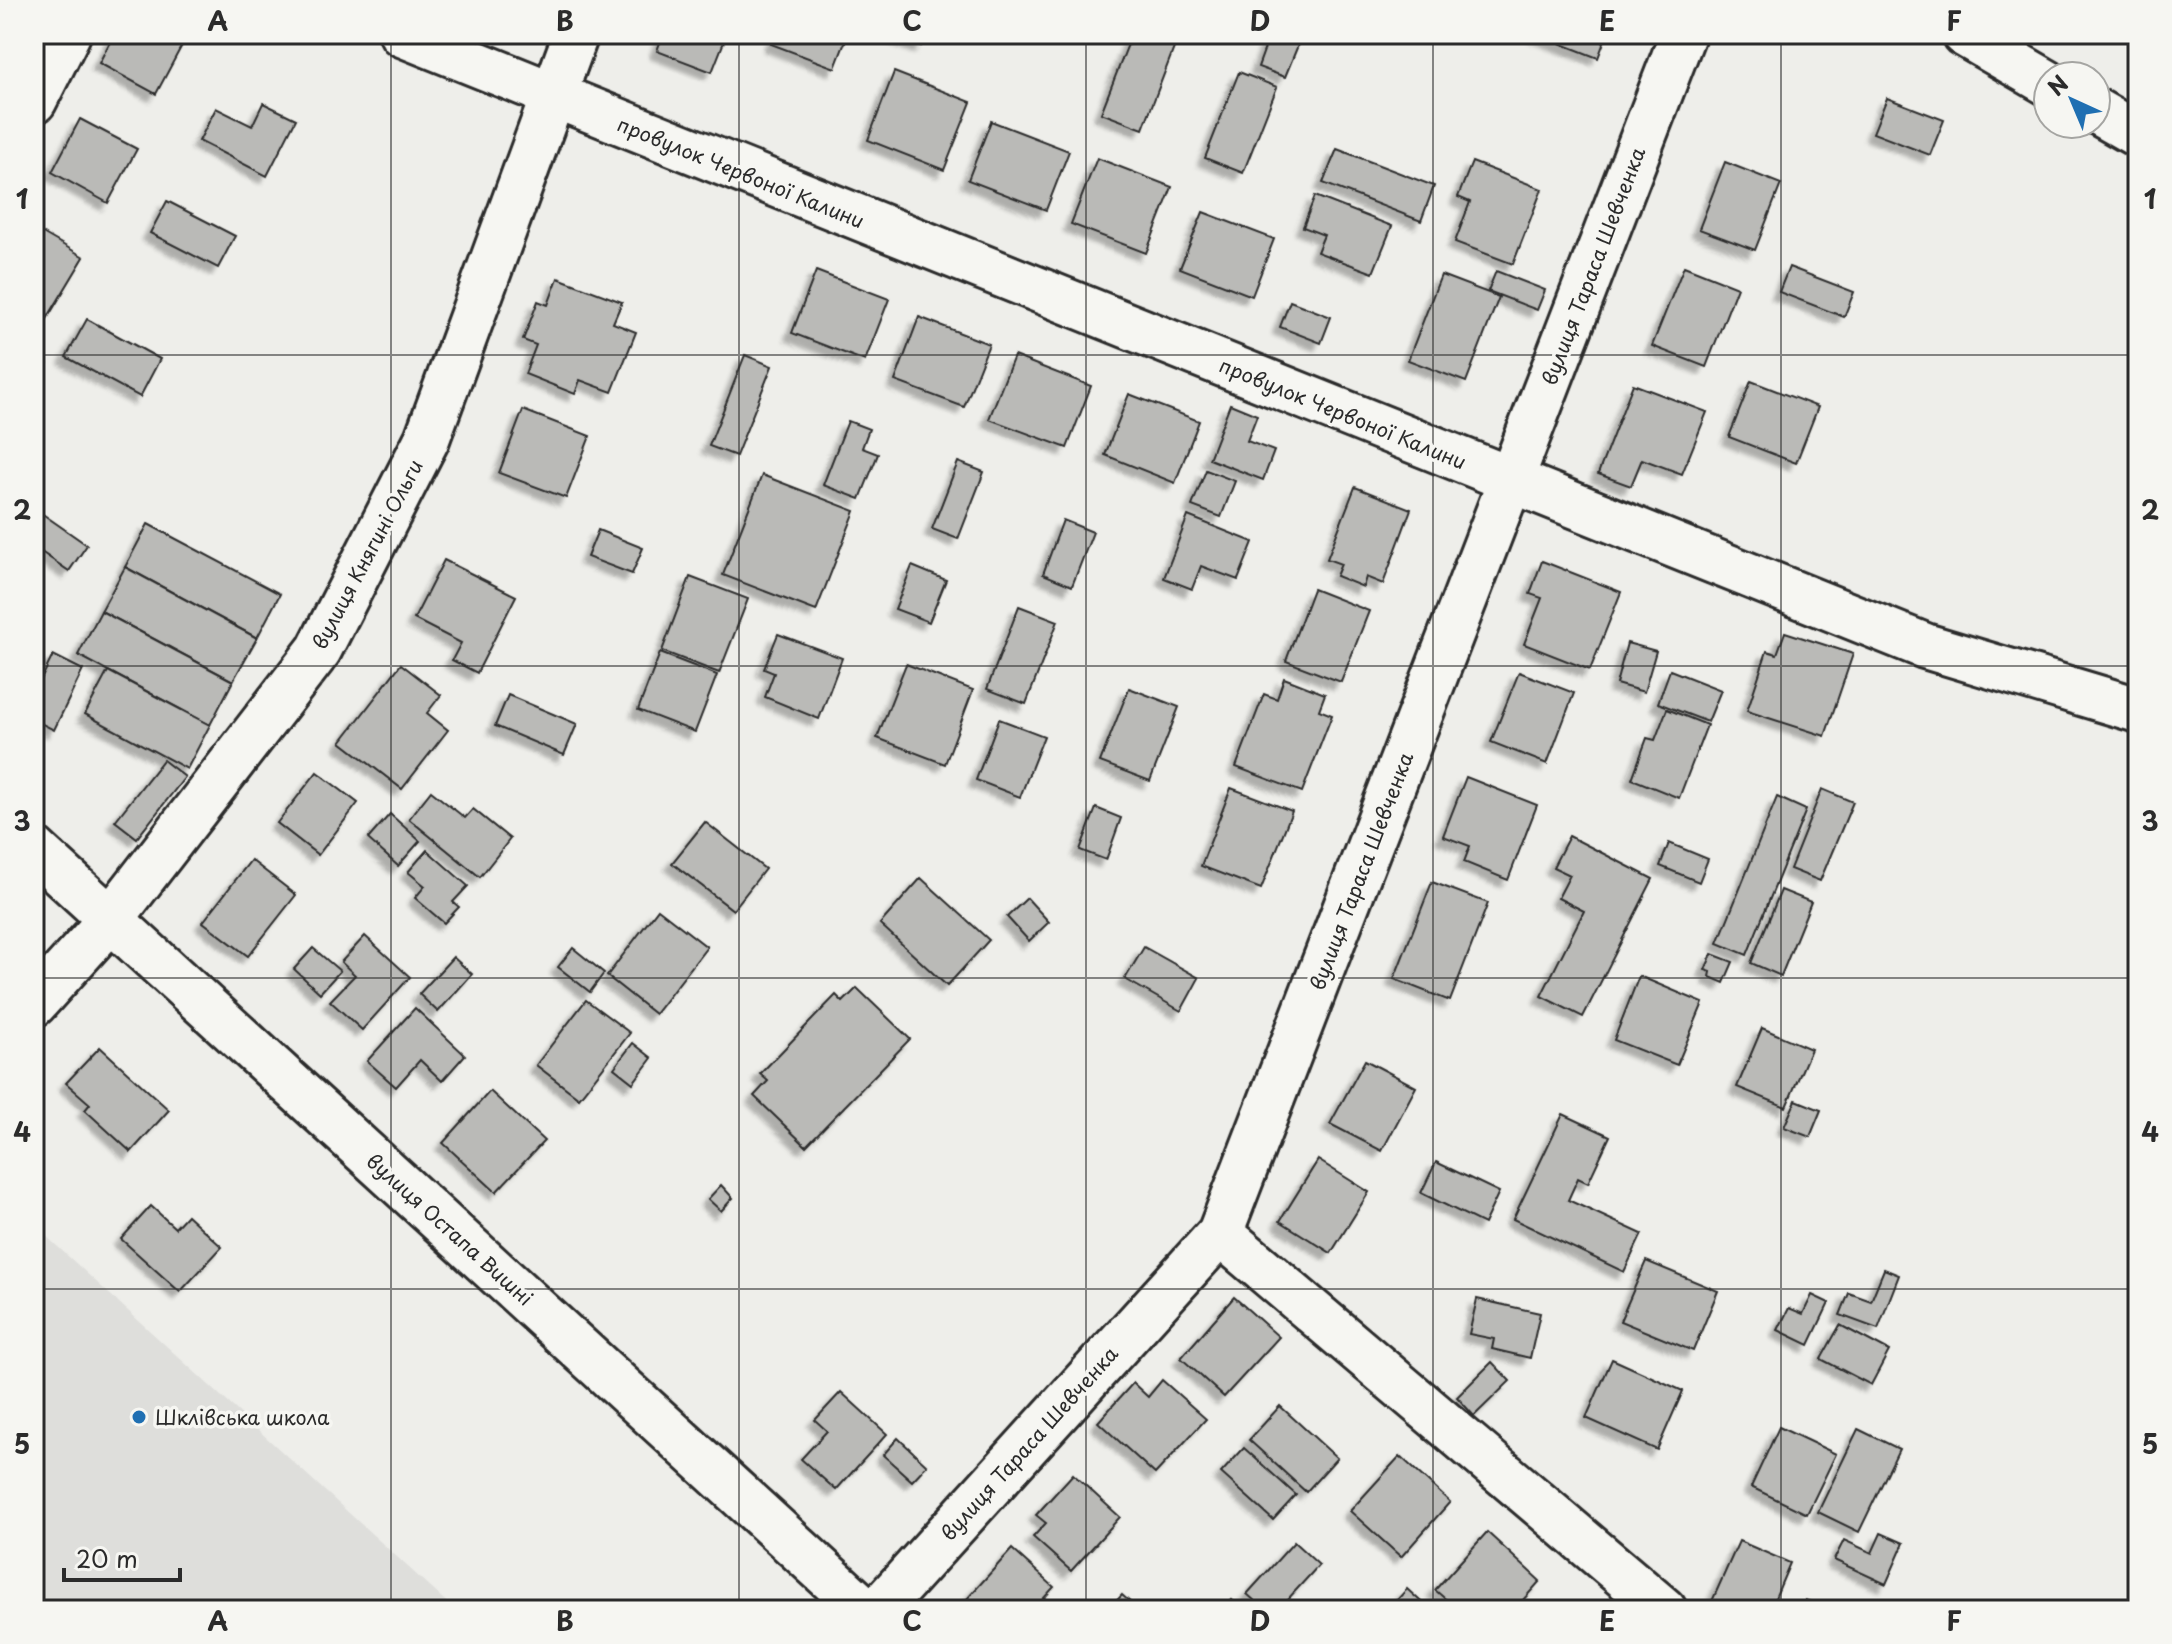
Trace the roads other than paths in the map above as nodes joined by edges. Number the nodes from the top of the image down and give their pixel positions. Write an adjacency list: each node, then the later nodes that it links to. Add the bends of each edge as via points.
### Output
1 (68, 34): 8 (street)
2 (402, 34): 7 (street, провулок Червоної Калини)
3 (576, 34): 7 (street, вулиця Княгині Ольги)
4 (1683, 34): 11 (street, вулиця Тараса Шевченка)
5 (1964, 34): 6 (street)
6 (2032, 74)
7 (554, 97): 11 (street, провулок Червоної Калини); 14 (street, вулиця Княгині Ольги, via 427,439 319,650)
8 (34, 101)
9 (2112, 120): 10 (street)
10 (2138, 135)
11 (1511, 480): 12 (street, провулок Червоної Калини, via 1925,646); 16 (street, вулиця Тараса Шевченка)
12 (2138, 710)
13 (34, 849): 14 (street, вулиця Остапа Вишні)
14 (111, 919): 15 (street, вулиця Княгині Ольги); 17 (street, вулиця Остапа Вишні)
15 (34, 1004)
16 (1220, 1233): 18 (street, вулиця Тараса Шевченка); 19 (street)
17 (865, 1610)
18 (878, 1610)
19 (1664, 1610)

